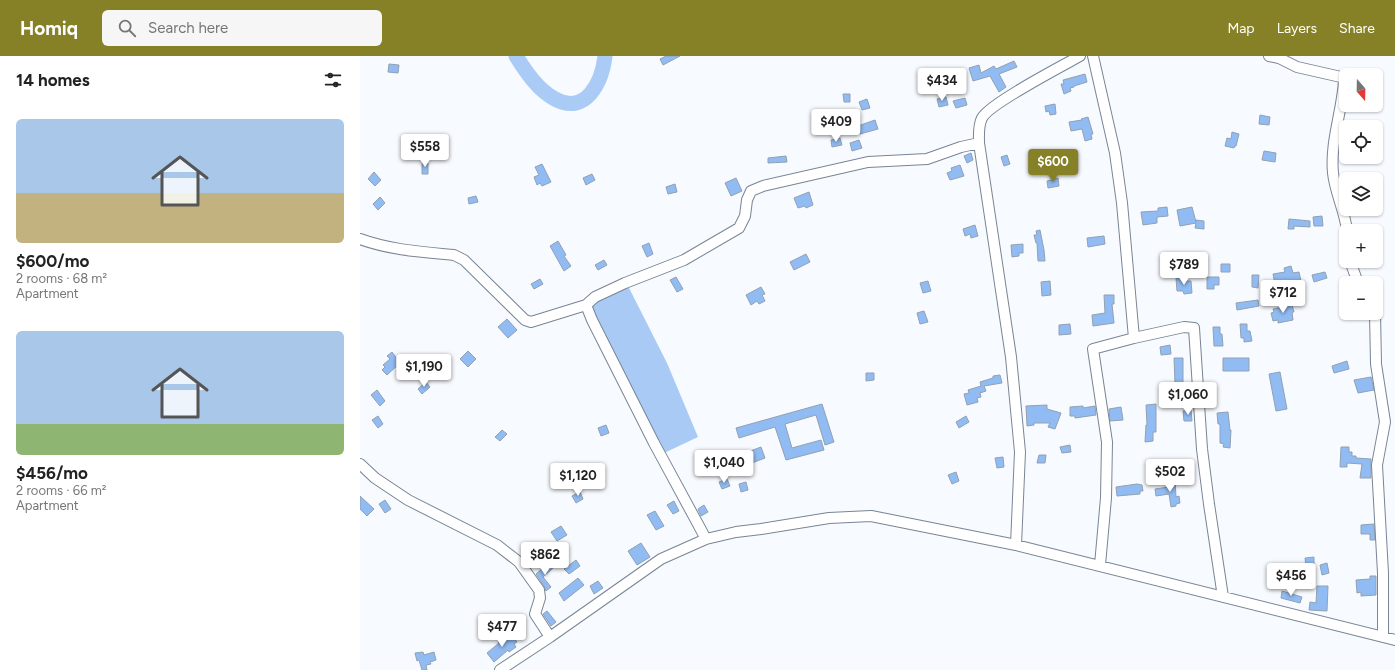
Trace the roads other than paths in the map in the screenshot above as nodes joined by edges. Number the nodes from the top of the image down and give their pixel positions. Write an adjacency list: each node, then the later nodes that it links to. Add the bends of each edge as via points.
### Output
1 (1080, 56): 4 (street, via 995,104 982,117)
2 (1093, 56): 9 (street, via 1115,153)
3 (1269, 56): 5 (street, via 1297,67 1341,77 1344,81 1336,129 1333,173)
4 (979, 143): 7 (street, via 927,159 868,162 763,186 751,191 745,216 739,228 684,260 619,286); 12 (street, via 1011,357 1020,452)
5 (1345, 224)
6 (360, 238): 7 (street, via 387,248 454,255 464,260 525,320 531,322)
7 (586, 305): 11 (street)
8 (1375, 320): 15 (street, via 1376,364 1385,422 1377,465)
9 (1134, 338): 13 (street, via 1093,349 1107,442 1106,498); 14 (street, via 1184,327 1194,328 1208,504)
10 (360, 464): 16 (street, via 375,478 408,500 497,545 519,562 539,590 540,598 535,614)
11 (706, 540): 12 (street, via 736,532 829,518 871,516); 16 (street, via 661,559)
12 (1016, 545): 13 (street)
13 (1100, 565): 14 (street)
14 (1223, 597): 15 (street)
15 (1383, 636): 17 (street)
16 (550, 637): 18 (street)
17 (1395, 640)
18 (500, 670)

